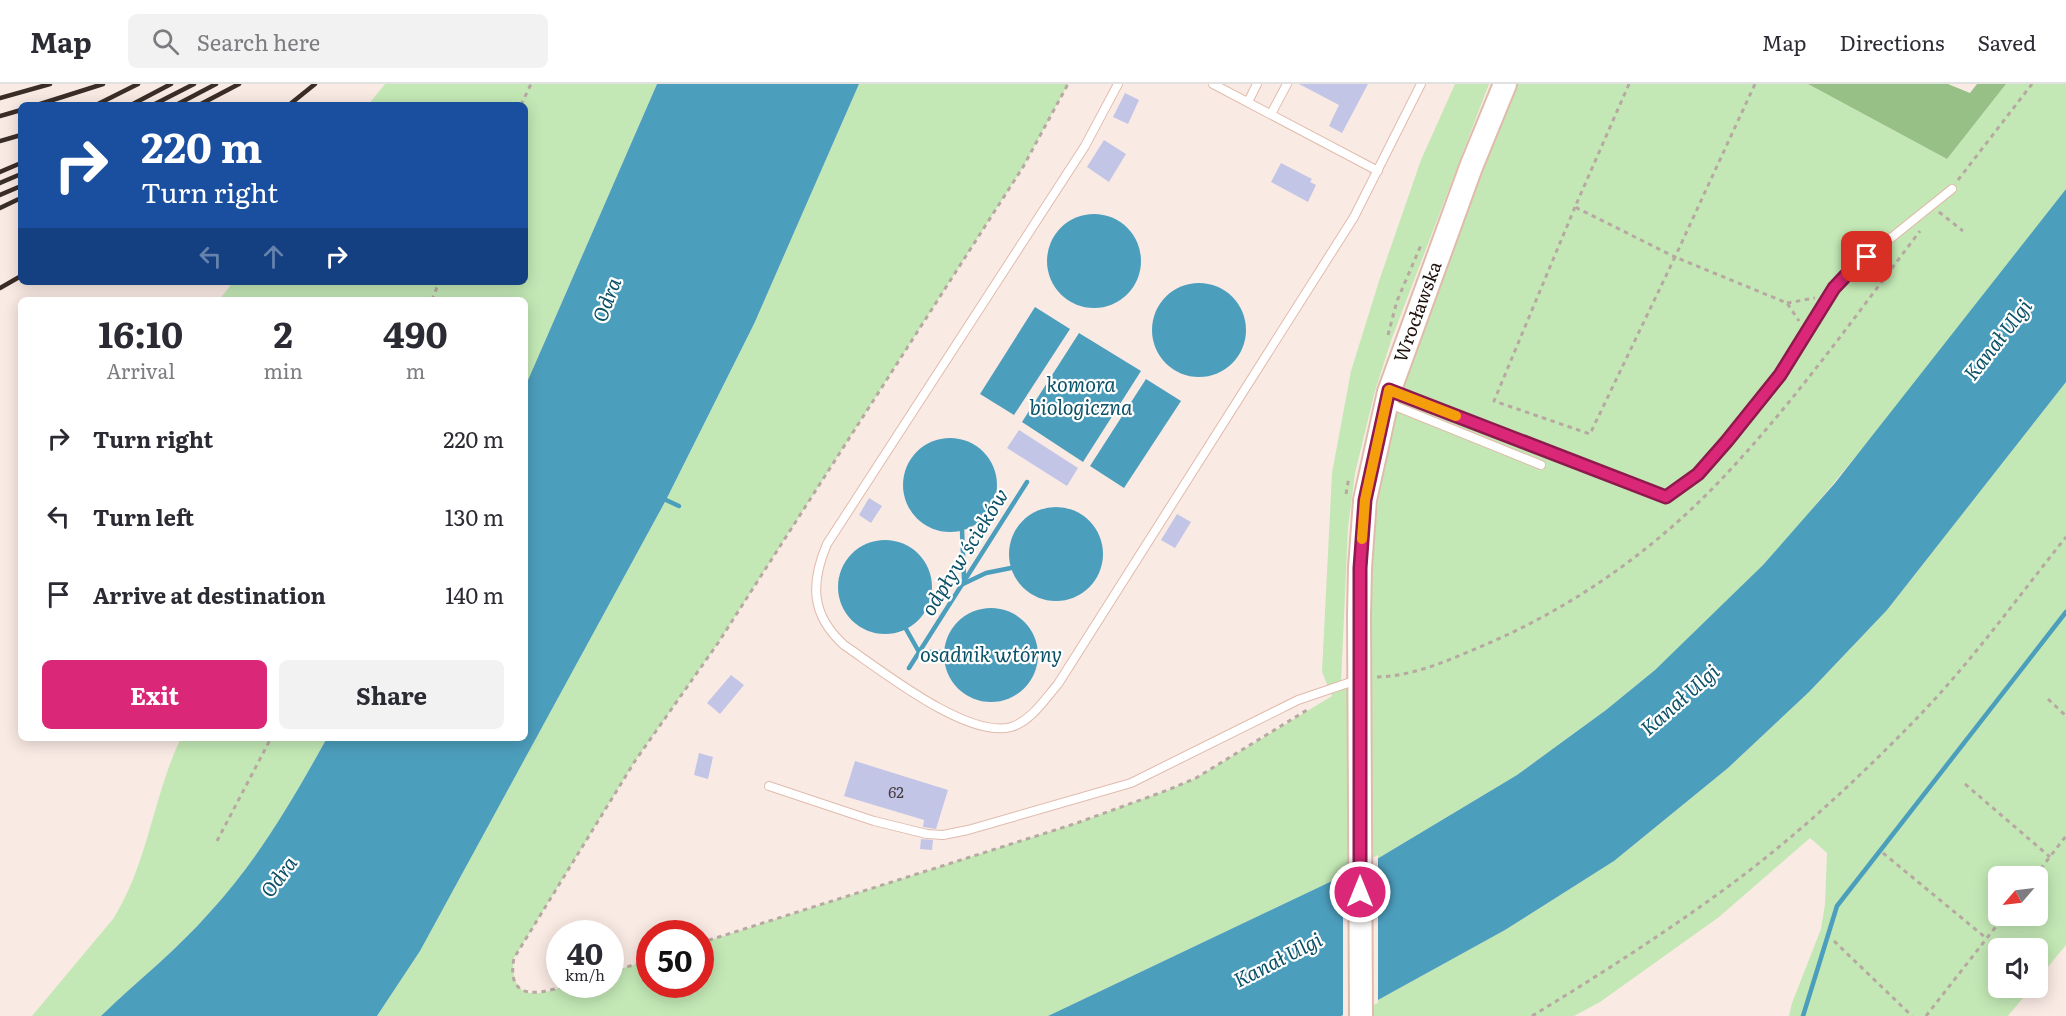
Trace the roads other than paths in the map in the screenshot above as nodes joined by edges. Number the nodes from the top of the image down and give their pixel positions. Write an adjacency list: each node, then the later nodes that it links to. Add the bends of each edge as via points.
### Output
1 (1118, 84): 9 (lane, via 1085,146 827,544 816,575 817,602 833,635 915,693 967,723 998,729 1012,727 1038,709 1058,684 1322,269)
2 (1213, 84): 7 (lane)
3 (1257, 84): 7 (lane)
4 (1287, 84): 8 (lane)
5 (1421, 84): 9 (lane)
6 (1505, 84): 11 (main road, Wrocławska)
7 (1248, 102): 8 (lane)
8 (1271, 114): 9 (lane)
9 (1378, 171)
10 (1952, 189): 11 (lane, via 1834,288 1780,375 1727,441 1698,474 1666,497)
11 (1388, 396): 12 (lane); 13 (main road, Wrocławska, via 1365,500)
12 (1540, 465)
13 (1359, 680): 14 (lane, via 1298,700 1131,783 943,835 874,821); 15 (main road, Wrocławska)
14 (769, 786)
15 (1361, 1016)

